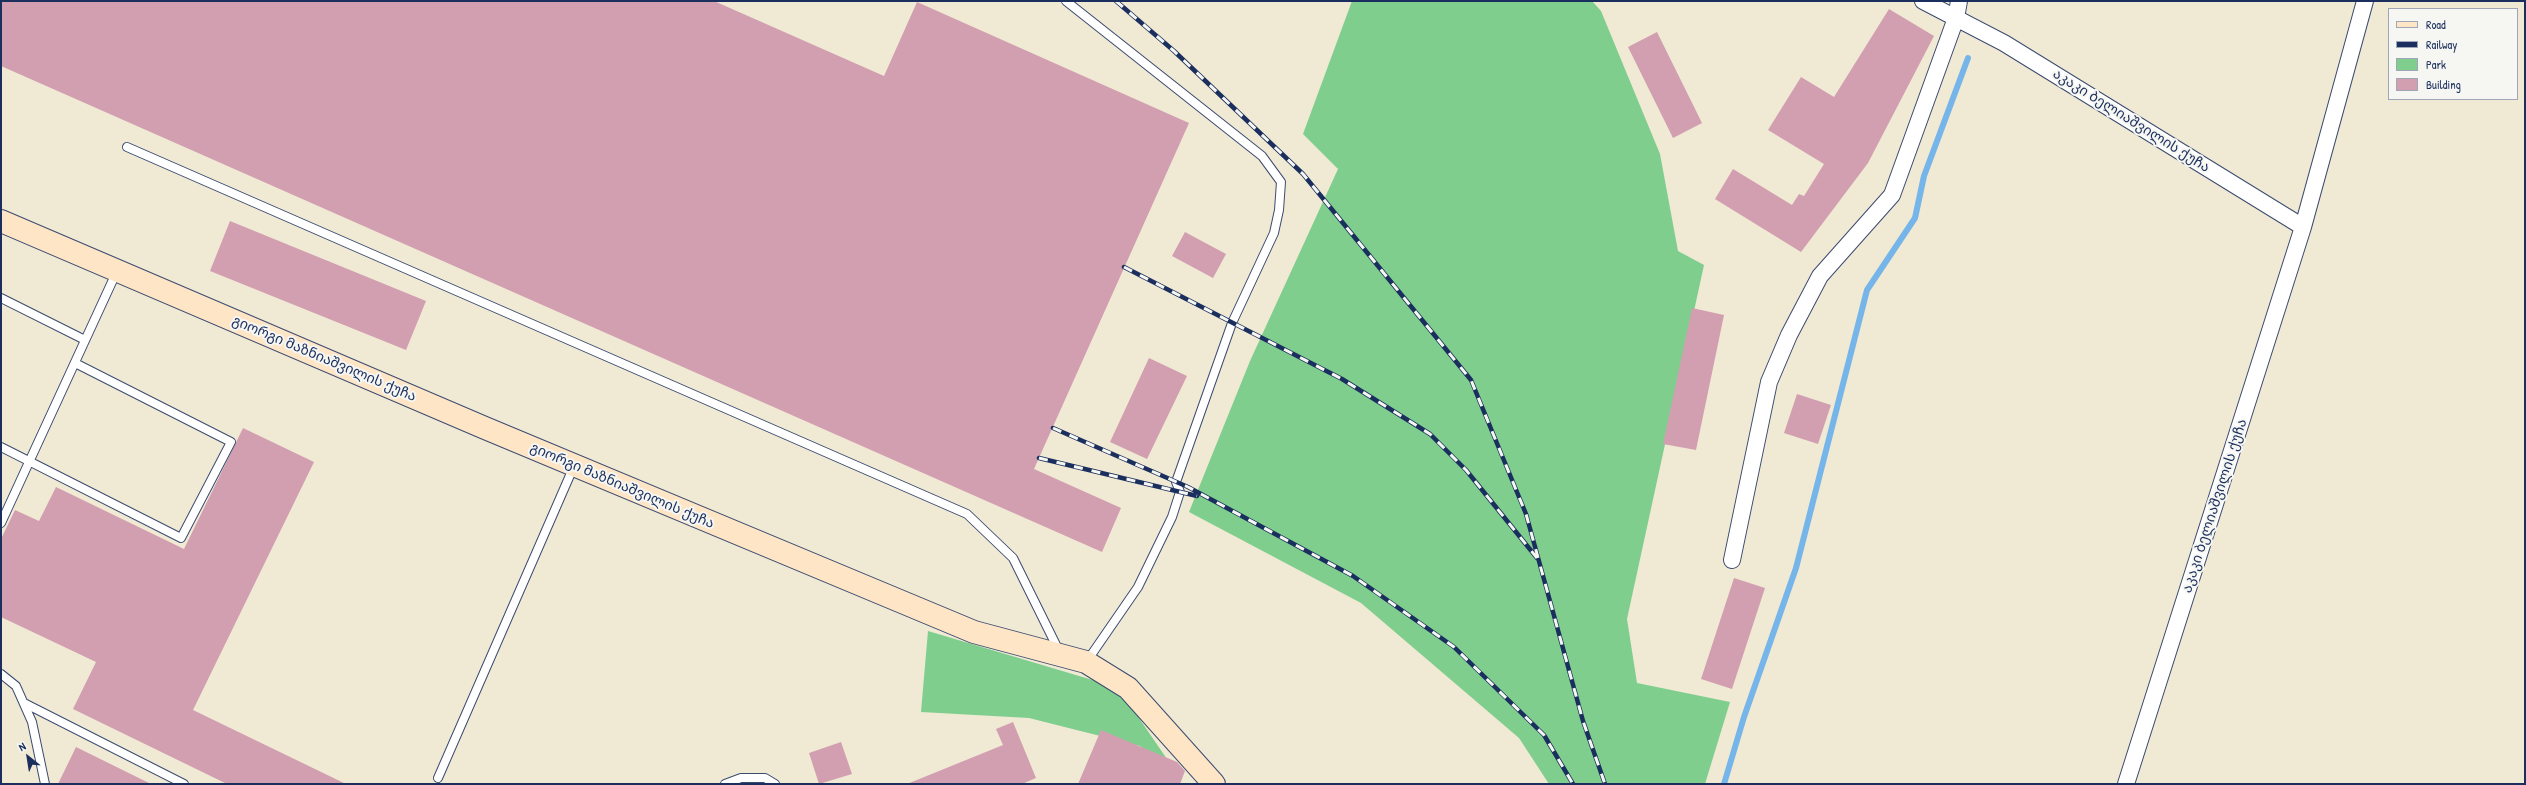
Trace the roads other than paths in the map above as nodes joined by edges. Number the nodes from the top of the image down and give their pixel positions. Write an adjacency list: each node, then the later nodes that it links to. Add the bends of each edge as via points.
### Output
1 (1066, 1): 19 (lane, via 1262,156 1281,182 1274,233 1232,323 1176,482 1180,492 1172,517 1138,588)
2 (1923, 1): 5 (street, აკაკი ბელიაშვილის ქუჩა)
3 (1959, 1): 5 (street)
4 (2365, 1): 8 (street, აკაკი ბელიაშვილის ქუჩა)
5 (1956, 18): 8 (street, აკაკი ბელიაშვილის ქუჩა, via 2004,43); 17 (street, via 1892,195 1820,276 1769,382)
6 (127, 147): 18 (lane, via 968,514 1013,558)
7 (1, 221): 9 (street, გიორგი მაზნიაშვილის ქუჩა)
8 (2303, 227): 28 (street, აკაკი ბელიაშვილის ქუჩა)
9 (117, 271): 11 (lane); 15 (street, გიორგი მაზნიაშვილის ქუჩა)
10 (1, 298): 11 (lane)
11 (85, 340): 12 (lane)
12 (75, 363): 14 (lane); 14 (lane, via 231,442 181,538)
13 (1, 447): 14 (lane)
14 (30, 461): 16 (lane)
15 (574, 465): 18 (street, გიორგი მაზნიაშვილის ქუჩა, via 974,632); 22 (lane)
16 (1, 523)
17 (1732, 560)
18 (1061, 655): 19 (street, გიორგი მაზნიაშვილის ქუჩა)
19 (1086, 662): 27 (street, გიორგი მაზნიაშვილის ქუჩა, via 1128,688)
20 (1, 674): 21 (lane, via 16,686)
21 (24, 703): 23 (lane, via 32,722); 24 (lane)
22 (438, 778)
23 (45, 784)
24 (184, 784)
25 (725, 784): 26 (lane, via 740,778 765,778)
26 (775, 784)
27 (1214, 784)
28 (2126, 784)

